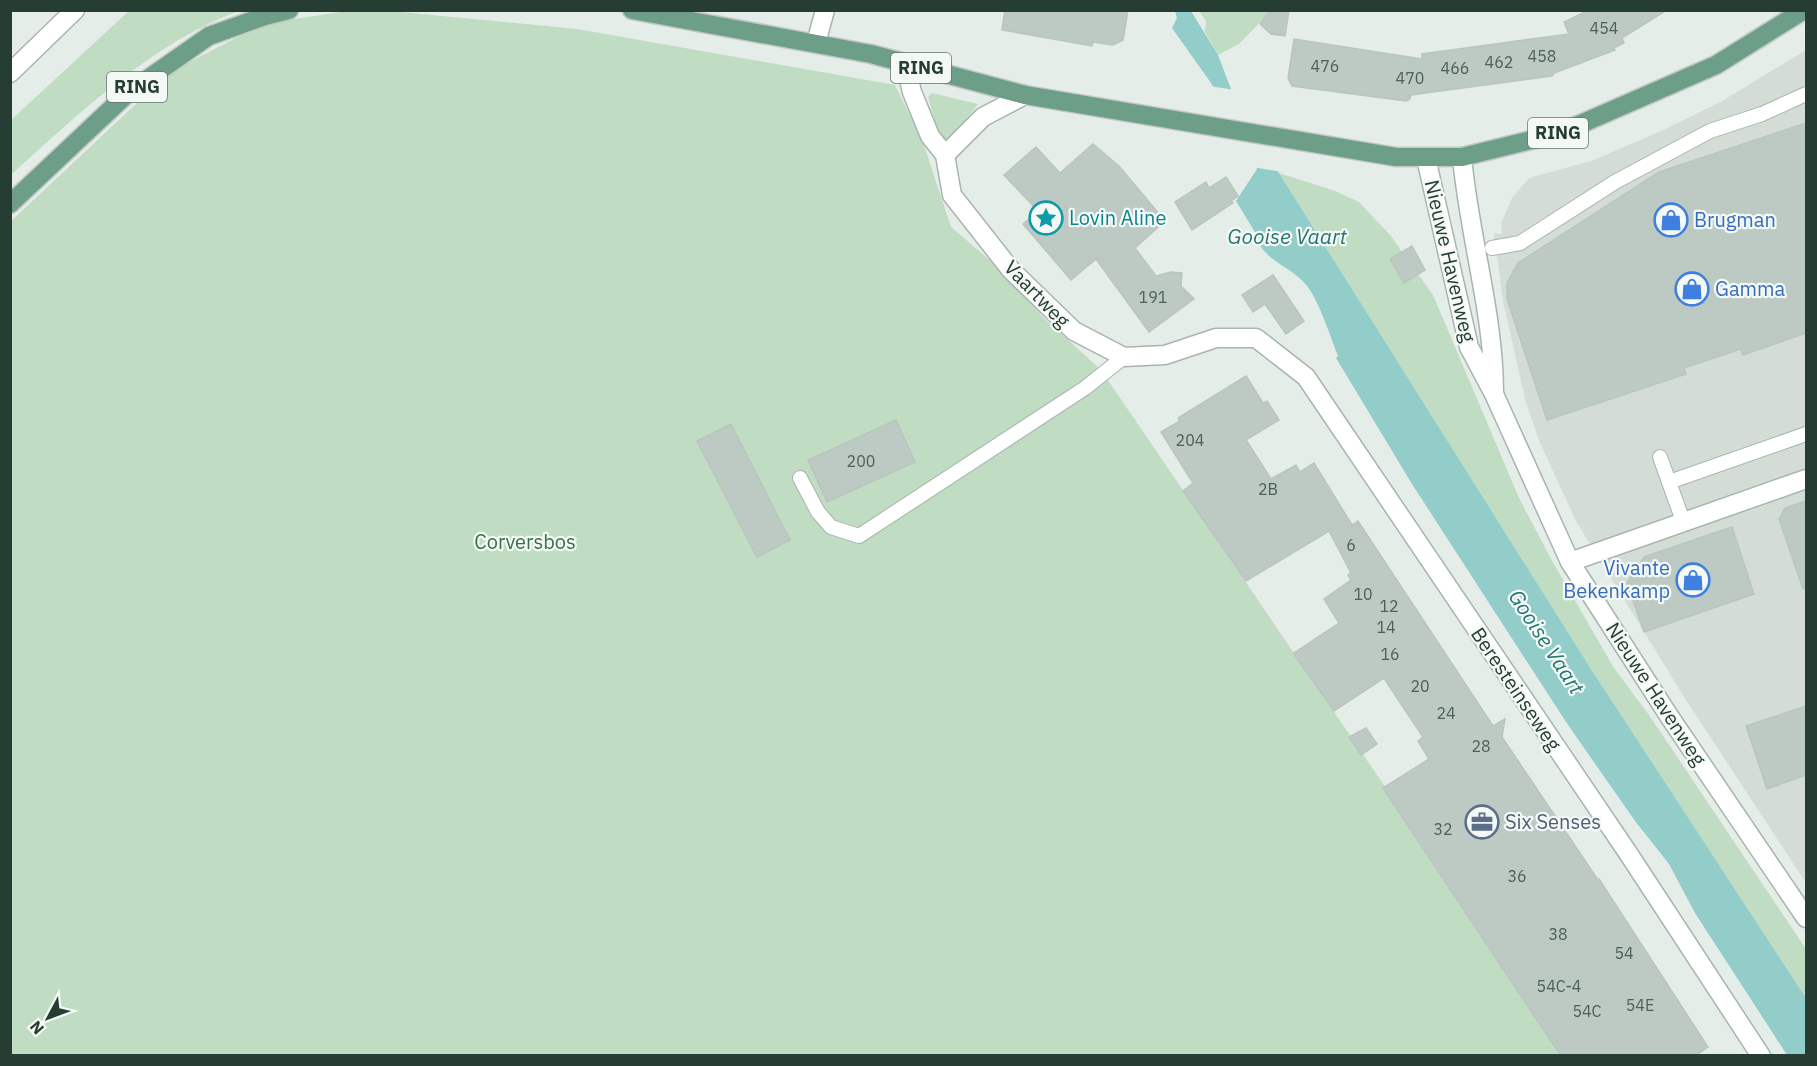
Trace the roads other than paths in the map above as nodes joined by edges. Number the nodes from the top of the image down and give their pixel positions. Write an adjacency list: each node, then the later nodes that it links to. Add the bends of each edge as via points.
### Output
1 (75, 10): 8 (street)
2 (289, 10): 14 (main road, RING, via 209,36 129,92)
3 (632, 10): 6 (main road, RING)
4 (825, 10): 6 (street)
5 (1804, 10): 12 (main road, RING, via 1716,65 1595,120 1560,133)
6 (816, 43): 7 (main road, RING)
7 (905, 64): 10 (main road, RING); 11 (street, Vaartweg, via 930,136)
8 (10, 73)
9 (1806, 94): 15 (lane, via 1762,114 1710,130 1615,182 1520,243)
10 (1025, 95): 11 (street, via 983,117); 13 (main road, RING, via 1396,157)
11 (945, 155): 16 (street, Vaartweg, via 952,195 1011,270 1074,331)
12 (1462, 157): 13 (main road, RING); 15 (street, Nieuwe Havenweg, via 1466,203)
13 (1426, 158): 17 (street, Nieuwe Havenweg, via 1469,347)
14 (10, 204)
15 (1483, 250): 17 (street, Nieuwe Havenweg)
16 (1124, 357): 20 (lane, via 1085,388 859,536 831,527); 26 (street, Beresteinseweg, via 1164,355 1216,338 1256,338 1306,377 1630,855)
17 (1494, 394): 24 (street, Nieuwe Havenweg)
18 (1806, 434): 22 (lane)
19 (1660, 457): 22 (lane)
20 (800, 478)
21 (1806, 479): 23 (street)
22 (1669, 482): 23 (lane)
23 (1683, 521): 24 (street)
24 (1570, 562): 25 (street, Nieuwe Havenweg)
25 (1806, 918)
26 (1761, 1056)

